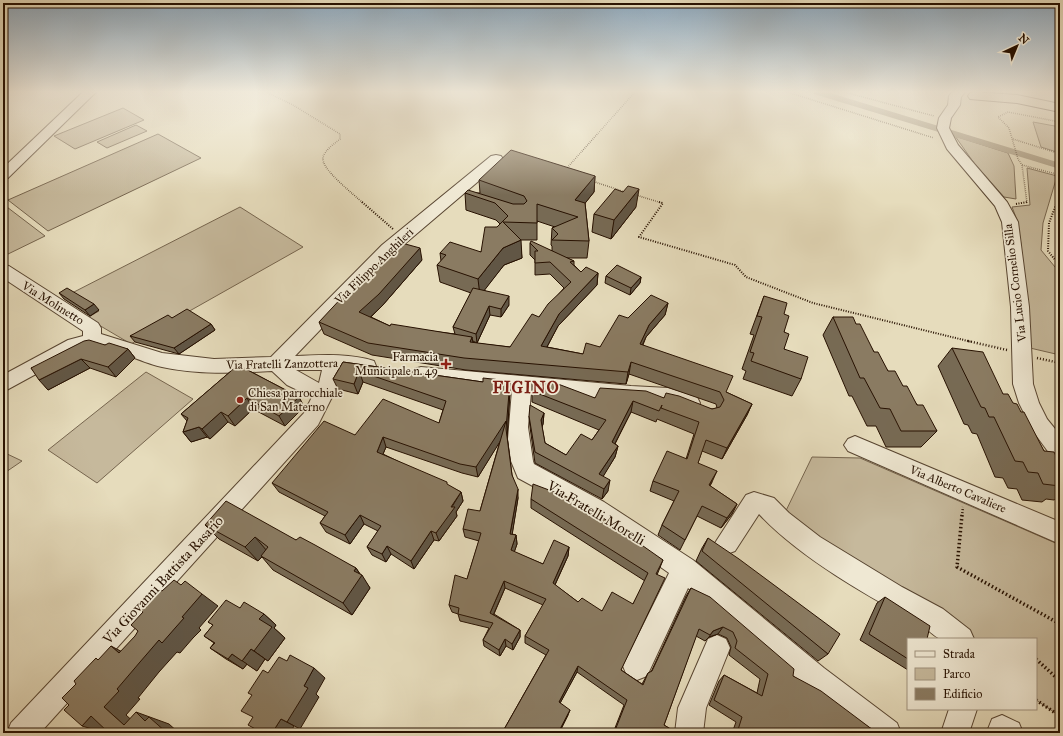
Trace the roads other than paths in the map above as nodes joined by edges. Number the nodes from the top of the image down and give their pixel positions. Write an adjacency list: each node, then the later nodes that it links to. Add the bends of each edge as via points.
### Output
1 (54, 126): 4 (street)
2 (943, 126): 16 (street, Via Lucio Cornelio Silla, via 952,146 1002,205 1010,222 1020,307 1023,384 1040,425)
3 (496, 159): 8 (street, Via Filippo Anghileri, via 461,198 402,237)
4 (3, 175)
5 (3, 270): 6 (street, Via Molinetto, via 92,328)
6 (92, 340): 8 (street, Via Fratelli Zanzottera, via 108,342 169,362 214,366); 12 (street, via 74,345)
7 (333, 362): 8 (street, Via Fratelli Zanzottera); 9 (street, Via Fratelli Zanzottera); 13 (street, Via Giovanni Battista Rasario, via 330,381)
8 (276, 364): 13 (street, via 294,380)
9 (382, 368)
10 (406, 372): 11 (street)
11 (523, 383): 14 (street, via 631,394 656,393 678,398); 19 (street, Via Fratelli Morelli, via 518,420 521,462 526,471 602,513)
12 (3, 384)
13 (324, 394): 24 (street, Via Giovanni Battista Rasario, via 311,419)
14 (708, 411)
15 (855, 445): 17 (street, Via Alberto Cavaliere)
16 (1060, 451)
17 (1060, 533)
18 (727, 544): 20 (street, via 754,502 766,505 781,521 812,545 934,618)
19 (684, 570): 22 (street); 26 (street, Via Fratelli Morelli, via 733,615)
20 (960, 638)
21 (717, 648): 25 (street, via 692,708)
22 (637, 666)
23 (963, 710): 27 (street)
24 (21, 733)
25 (689, 733)
26 (887, 733)
27 (955, 733)

